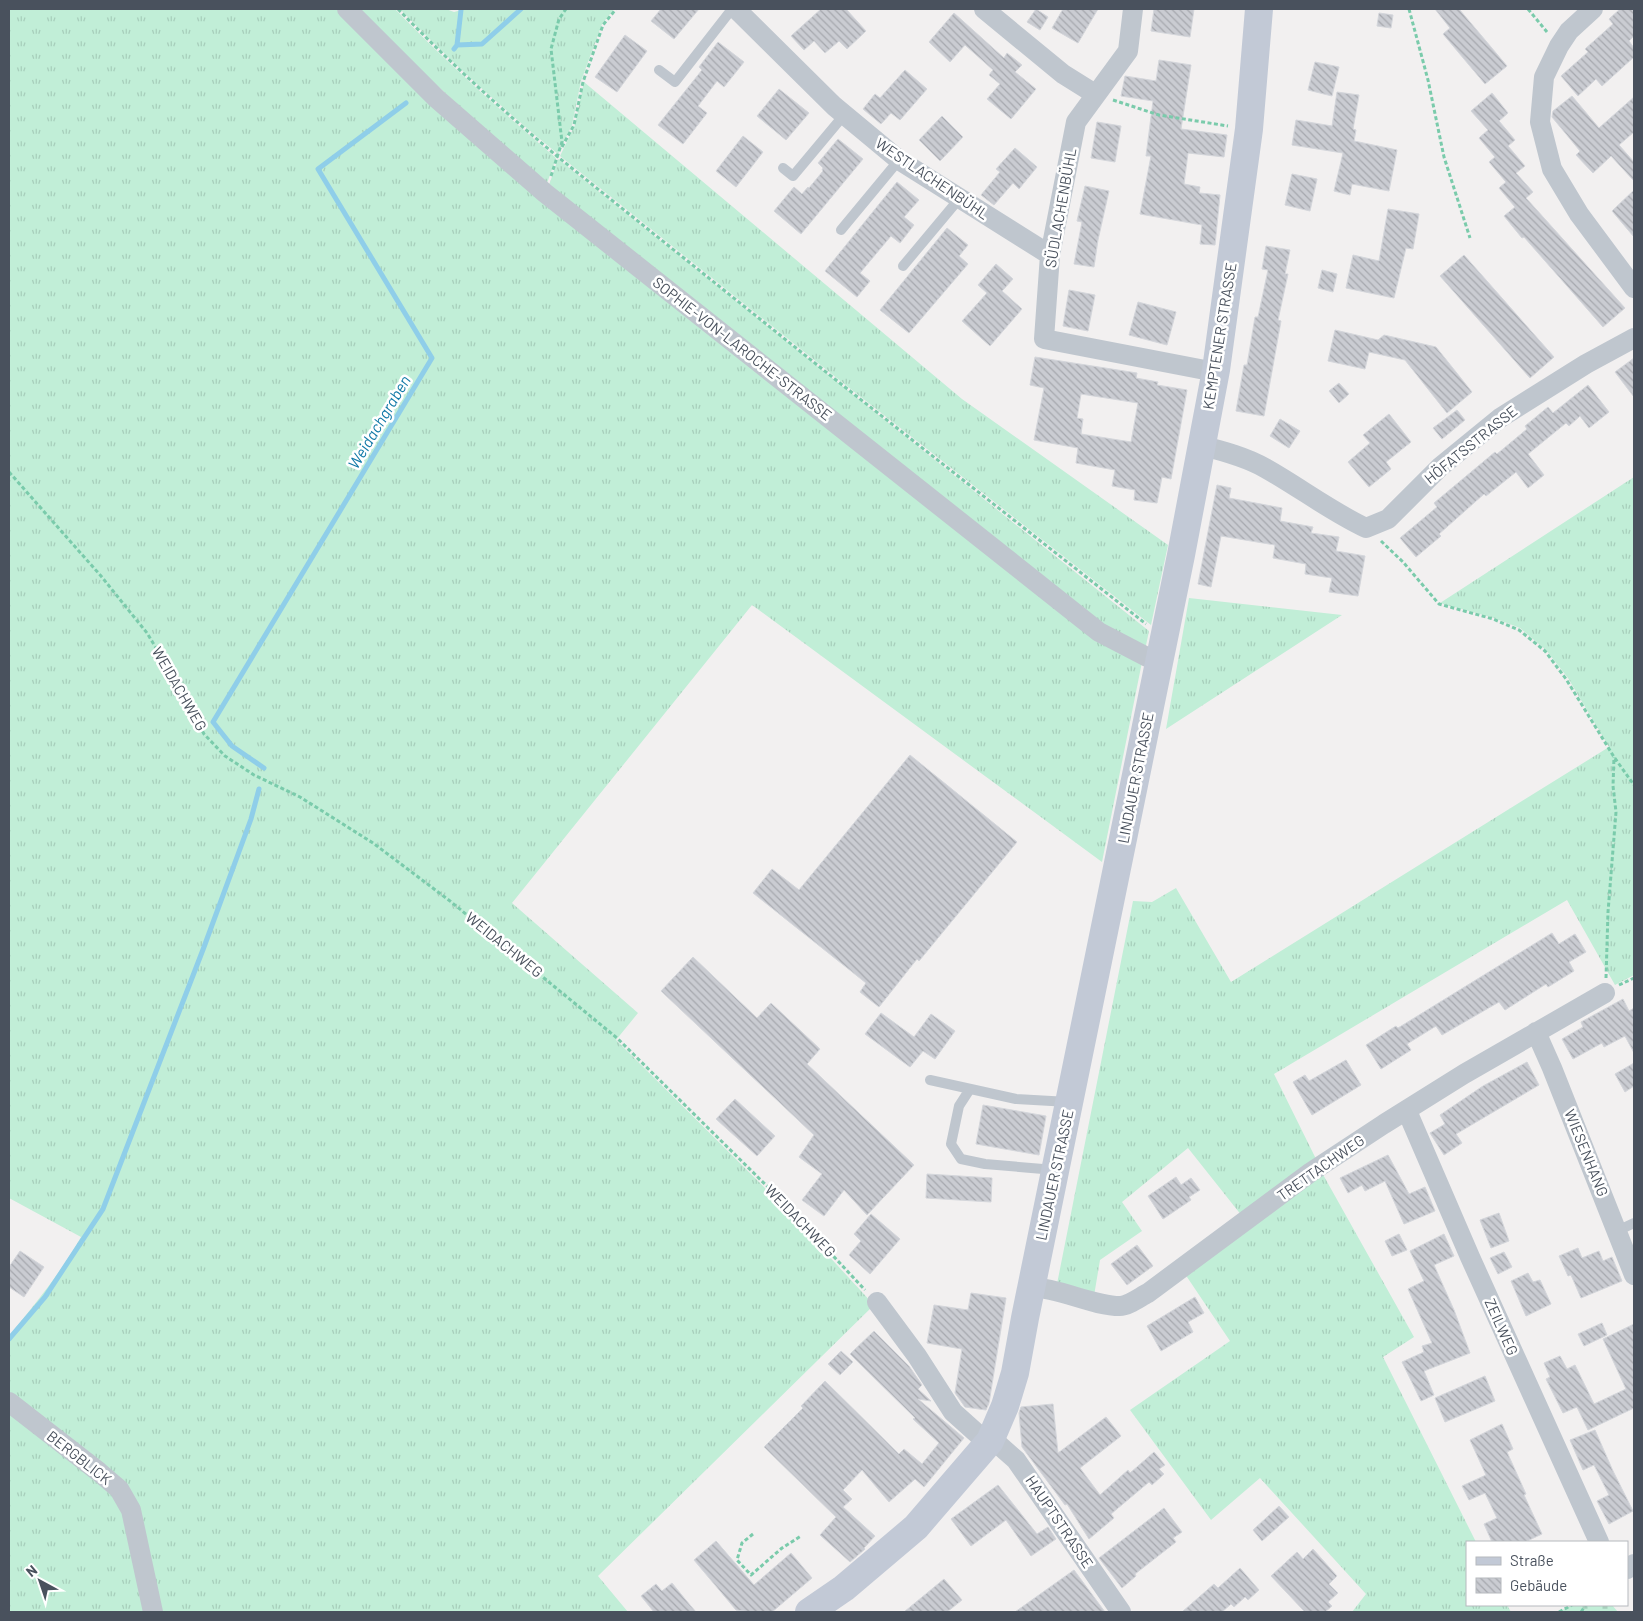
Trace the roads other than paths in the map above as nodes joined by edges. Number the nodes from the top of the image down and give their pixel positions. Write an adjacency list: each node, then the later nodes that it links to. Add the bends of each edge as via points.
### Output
1 (347, 9): 21 (street, SOPHIE-VON-LAROCHE-STRASSE, via 436,98 545,193 1099,632 1147,657)
2 (732, 9): 8 (lane, via 674,82)
3 (736, 9): 10 (street, WESTLACHENBÜHL)
4 (984, 9): 9 (street, via 1063,74)
5 (1133, 9): 9 (street, SÜDLACHENBÜHL, via 1128,51)
6 (1259, 9): 19 (main road, KEMPTENER STRASSE, via 1249,129)
7 (1593, 9): 17 (street, via 1569,31 1544,77 1540,122 1552,169 1579,214)
8 (659, 70)
9 (1096, 94): 15 (street, SÜDLACHENBÜHL, via 1076,122)
10 (844, 115): 11 (street, WESTLACHENBÜHL); 12 (lane, via 793,176)
11 (899, 160): 13 (street, WESTLACHENBÜHL); 14 (lane)
12 (783, 168)
13 (959, 199): 15 (street, WESTLACHENBÜHL); 16 (lane)
14 (841, 230)
15 (1050, 255): 19 (street, SÜDLACHENBÜHL, via 1044,340)
16 (903, 266)
17 (1634, 288)
18 (1634, 338): 20 (street, HÖFATSSTRASSE, via 1500,418 1440,467 1388,519 1366,528 1263,467 1222,450)
19 (1216, 370): 20 (main road, KEMPTENER STRASSE)
20 (1203, 446): 21 (main road, KEMPTENER STRASSE)
21 (1160, 660): 26 (main road, LINDAUER STRASSE)
22 (1605, 993): 23 (street, TRETTACHWEG)
23 (1536, 1032): 27 (street, TRETTACHWEG); 29 (street, WIESENHANG)
24 (930, 1080): 25 (lane)
25 (970, 1089): 26 (lane, via 1016,1099); 28 (lane, via 959,1106 951,1144 961,1159)
26 (1070, 1102): 28 (main road, LINDAUER STRASSE)
27 (1407, 1111): 31 (street, TRETTACHWEG, via 1312,1172 1148,1293 1122,1306 1095,1302 1049,1288); 35 (street, ZEILWEG)
28 (1056, 1170): 31 (main road, LINDAUER STRASSE)
29 (1626, 1227): 30 (street, WIESENHANG)
30 (1634, 1275)
31 (1032, 1287): 34 (main road, LINDAUER STRASSE, via 1015,1373)
32 (877, 1302): 34 (street, via 918,1356 953,1412 982,1438)
33 (9, 1402): 37 (street, BERGBLICK, via 119,1490 131,1510)
34 (990, 1441): 36 (main road, LINDAUER STRASSE, via 916,1527); 39 (street, HAUPTSTRASSE, via 1016,1460)
35 (1600, 1541)
36 (839, 1600): 38 (main road, LINDAUER STRASSE)
37 (153, 1612)
38 (809, 1612)
39 (1121, 1612)

